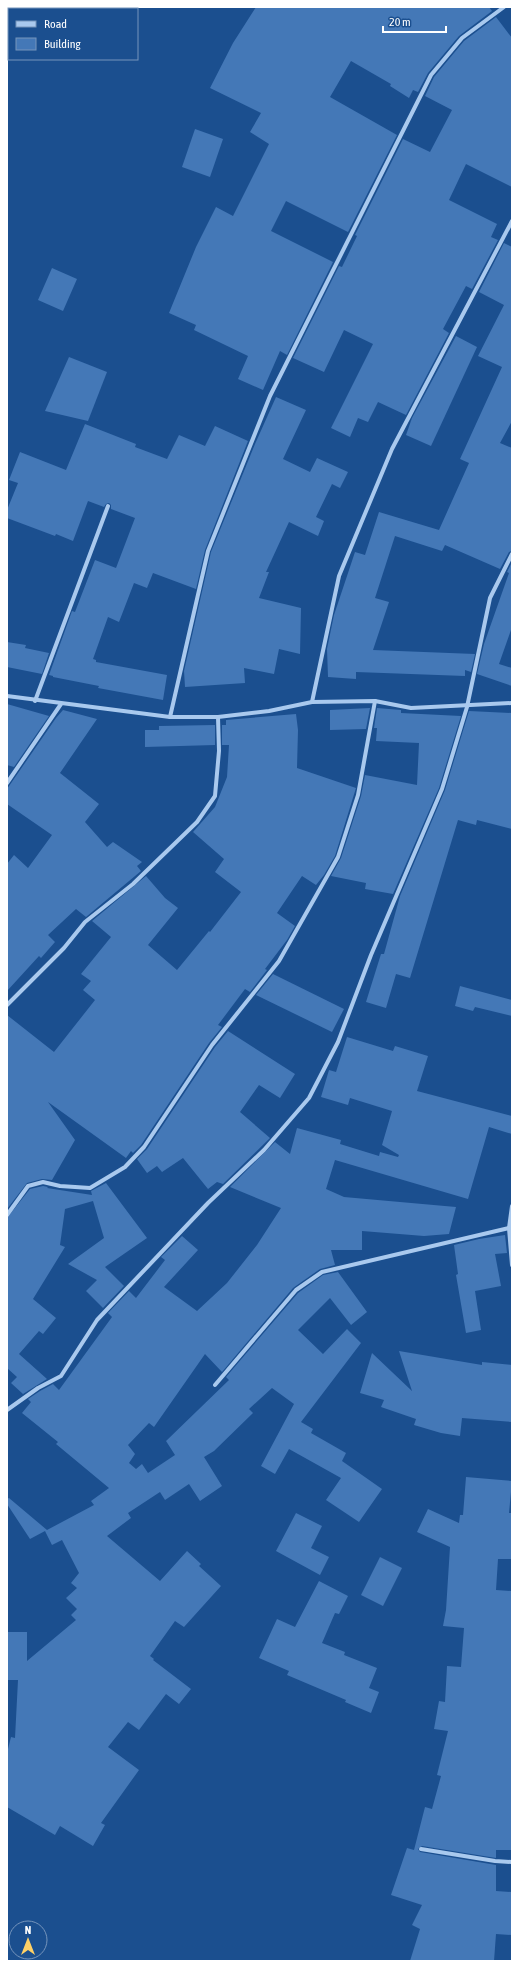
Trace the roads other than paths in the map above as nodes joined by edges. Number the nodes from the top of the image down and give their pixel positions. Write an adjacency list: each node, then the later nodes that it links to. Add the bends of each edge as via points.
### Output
1 (504, 7): 12 (street, via 462,38 431,75 270,396 208,551)
2 (512, 221): 8 (street, via 392,449 342,569)
3 (108, 506): 6 (street)
4 (512, 554): 11 (street, via 490,598)
5 (7, 696): 6 (street)
6 (35, 701): 10 (street)
7 (375, 701): 8 (street); 11 (street, via 411,708); 17 (street, via 358,795 338,858 280,961 212,1045 144,1147 125,1167 90,1188 43,1182 28,1186)
8 (312, 702): 13 (street, via 269,711)
9 (512, 703): 11 (street)
10 (61, 704): 12 (street); 14 (street)
11 (467, 707): 21 (street, via 442,789 371,955 338,1042 309,1098 264,1150 208,1203 97,1320 61,1376 38,1388)
12 (170, 717): 13 (street)
13 (218, 717): 15 (street, via 219,751 215,796 197,822 133,884 85,922 64,948)
14 (7, 783)
15 (7, 1005)
16 (512, 1206): 18 (street)
17 (7, 1215)
18 (509, 1228): 19 (street); 20 (street, via 322,1272 296,1290)
19 (512, 1265)
20 (215, 1385)
21 (7, 1410)
22 (421, 1849): 23 (street)
23 (512, 1862)

